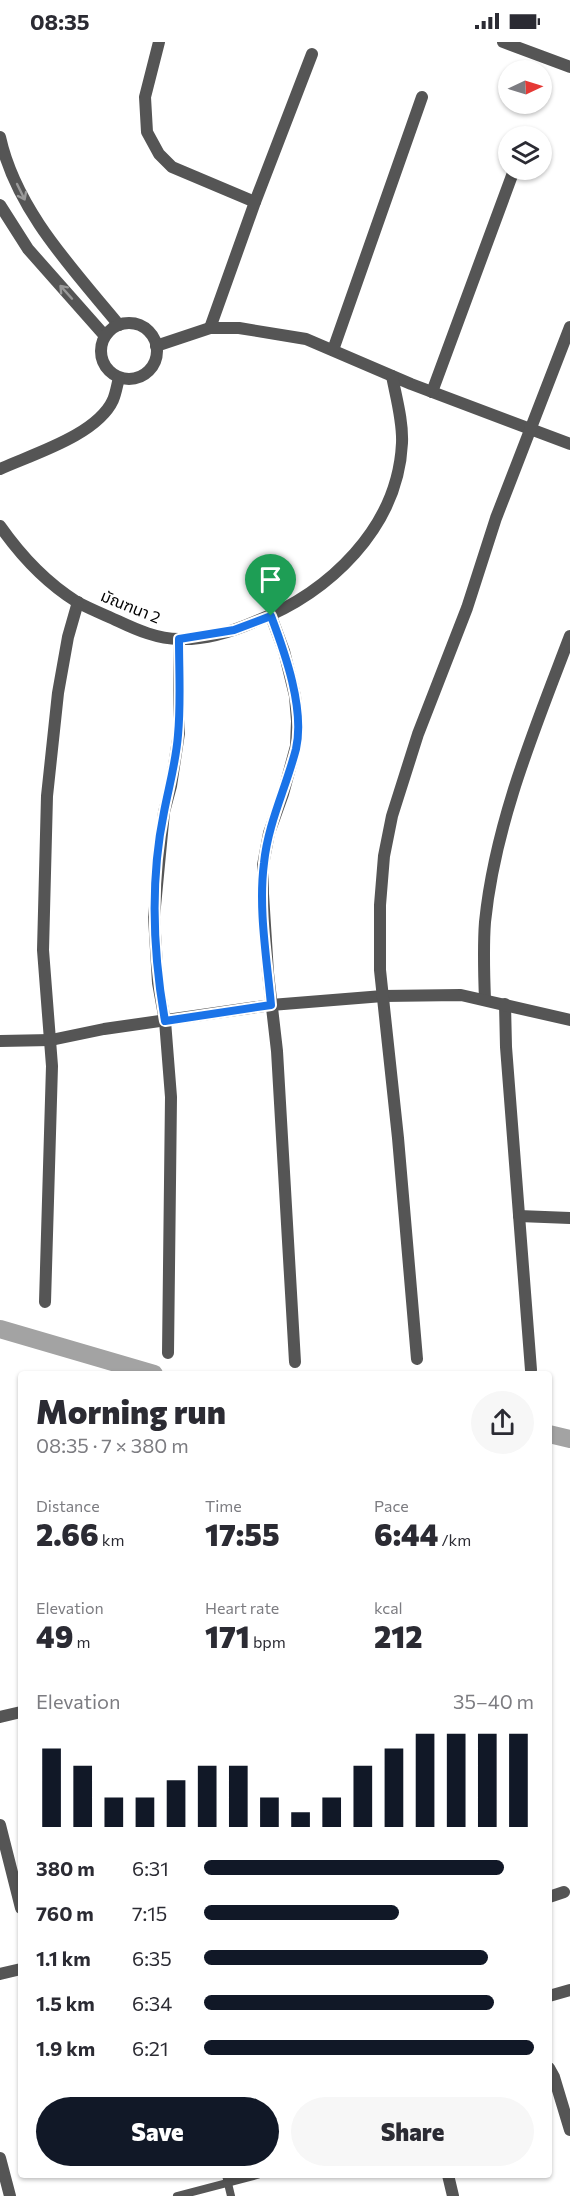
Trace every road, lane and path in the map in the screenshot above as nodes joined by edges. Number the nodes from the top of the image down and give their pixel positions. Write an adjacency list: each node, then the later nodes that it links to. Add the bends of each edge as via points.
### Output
1 (159, 42): 8 (street, via 145,97 147,132 159,154 172,167)
2 (503, 42): 4 (street)
3 (312, 54): 8 (street)
4 (570, 67)
5 (422, 97): 15 (street)
6 (0, 137): 10 (street, one-way to 10, via 22,197)
7 (510, 180): 18 (street)
8 (255, 202): 12 (street)
9 (0, 205): 13 (street, one-way to 9, via 28,249)
10 (119, 325): 13 (street); 14 (street, via 131,323 142,327)
11 (570, 327): 19 (street)
12 (210, 328): 14 (street); 15 (street, via 274,332)
13 (105, 336): 17 (street, via 102,360 108,371)
14 (156, 346): 17 (street, via 156,356 147,373 138,378)
15 (333, 350): 16 (street)
16 (392, 376): 18 (street); 24 (street, มัณฑนา 2, via 402,442 393,492 372,532 351,559 318,589)
17 (119, 378): 21 (street, via 112,401 83,432)
18 (432, 392): 19 (street)
19 (531, 431): 20 (street); 27 (street, via 418,734 392,816 380,905)
20 (570, 444)
21 (0, 469)
22 (0, 525): 23 (street, มัณฑนา 2, via 20,554)
23 (78, 602): 26 (street, มัณฑนา 2, via 133,628); 33 (street, via 58,693 46,796 43,950)
24 (271, 616): 26 (street, มัณฑนา 2, via 234,630); 30 (street, via 290,674 297,721 296,746 268,833 264,865)
25 (570, 636): 28 (street, via 507,809 485,922)
26 (179, 639): 32 (street, via 178,734 164,812 154,917)
27 (383, 996): 28 (street, via 461,995); 30 (street); 39 (street)
28 (485, 1000): 29 (street)
29 (505, 1004): 31 (street); 35 (street)
30 (271, 1005): 32 (street); 40 (street)
31 (570, 1020)
32 (165, 1021): 33 (street); 38 (street, via 171,1097)
33 (51, 1040): 34 (street); 37 (street)
34 (0, 1041)
35 (519, 1216): 36 (street); 41 (street)
36 (570, 1218)
37 (45, 1302)
38 (168, 1353)
39 (417, 1359)
40 (295, 1362)
41 (531, 1370)
42 (18, 1713): 43 (street)
43 (0, 1717)
44 (0, 1825): 46 (street)
45 (564, 1892): 47 (street)
46 (18, 1896)
47 (552, 1896)
48 (18, 1970): 49 (street)
49 (0, 1974)
50 (570, 1990): 51 (street)
51 (552, 1994)
52 (552, 2072): 53 (street)
53 (564, 2086): 54 (street)
54 (570, 2130)
55 (0, 2158): 58 (street)
56 (449, 2178): 61 (street)
57 (227, 2179): 59 (lane); 60 (lane)
58 (10, 2196)
59 (177, 2196)
60 (231, 2196)
61 (453, 2196)

